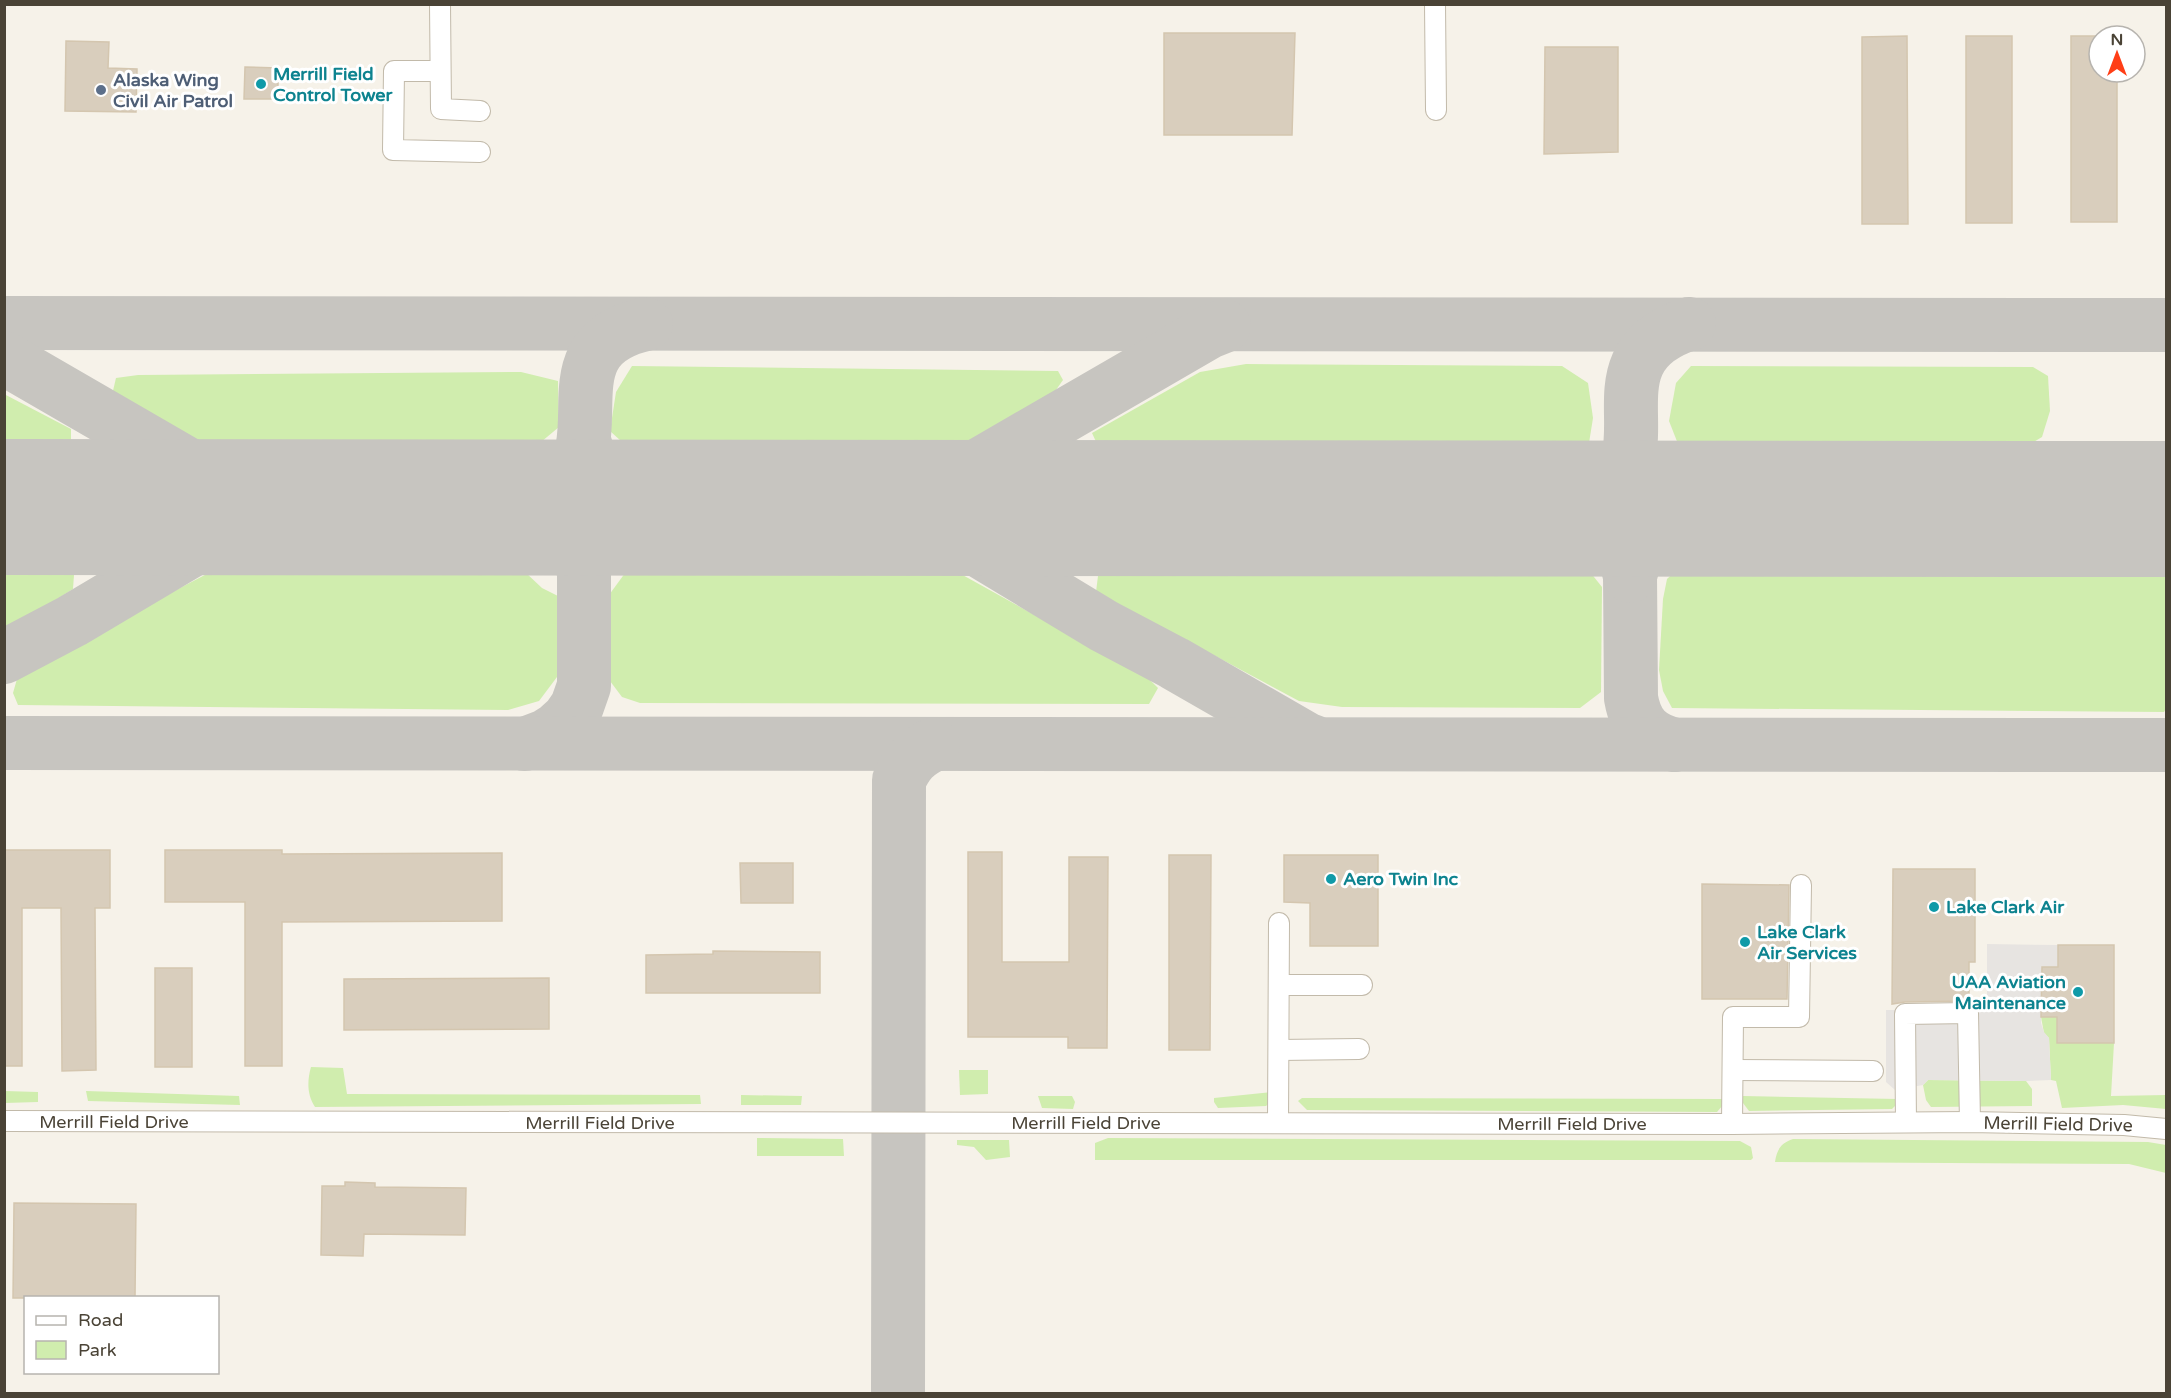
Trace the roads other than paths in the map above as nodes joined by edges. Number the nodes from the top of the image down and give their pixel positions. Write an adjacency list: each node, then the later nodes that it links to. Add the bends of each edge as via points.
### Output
1 (440, 4): 3 (street)
2 (1436, 4): 4 (street)
3 (440, 71): 5 (street, via 441,109); 6 (street, via 394,71 393,150)
4 (1436, 110)
5 (480, 111)
6 (480, 152)
7 (1801, 885): 13 (street, via 1799,1017 1733,1017)
8 (1279, 923): 9 (street)
9 (1279, 985): 10 (street); 12 (street)
10 (1362, 985)
11 (1359, 1049): 12 (street)
12 (1279, 1050): 18 (street)
13 (1733, 1070): 14 (street); 19 (street)
14 (1873, 1071)
15 (4, 1121): 18 (street, Merrill Field Drive)
16 (1906, 1122): 17 (street, Merrill Field Drive); 17 (street, via 1905,1014 1968,1013); 19 (street, Merrill Field Drive)
17 (1970, 1122): 20 (street, Merrill Field Drive)
18 (1278, 1123): 19 (street, Merrill Field Drive)
19 (1732, 1124)
20 (2166, 1129)

